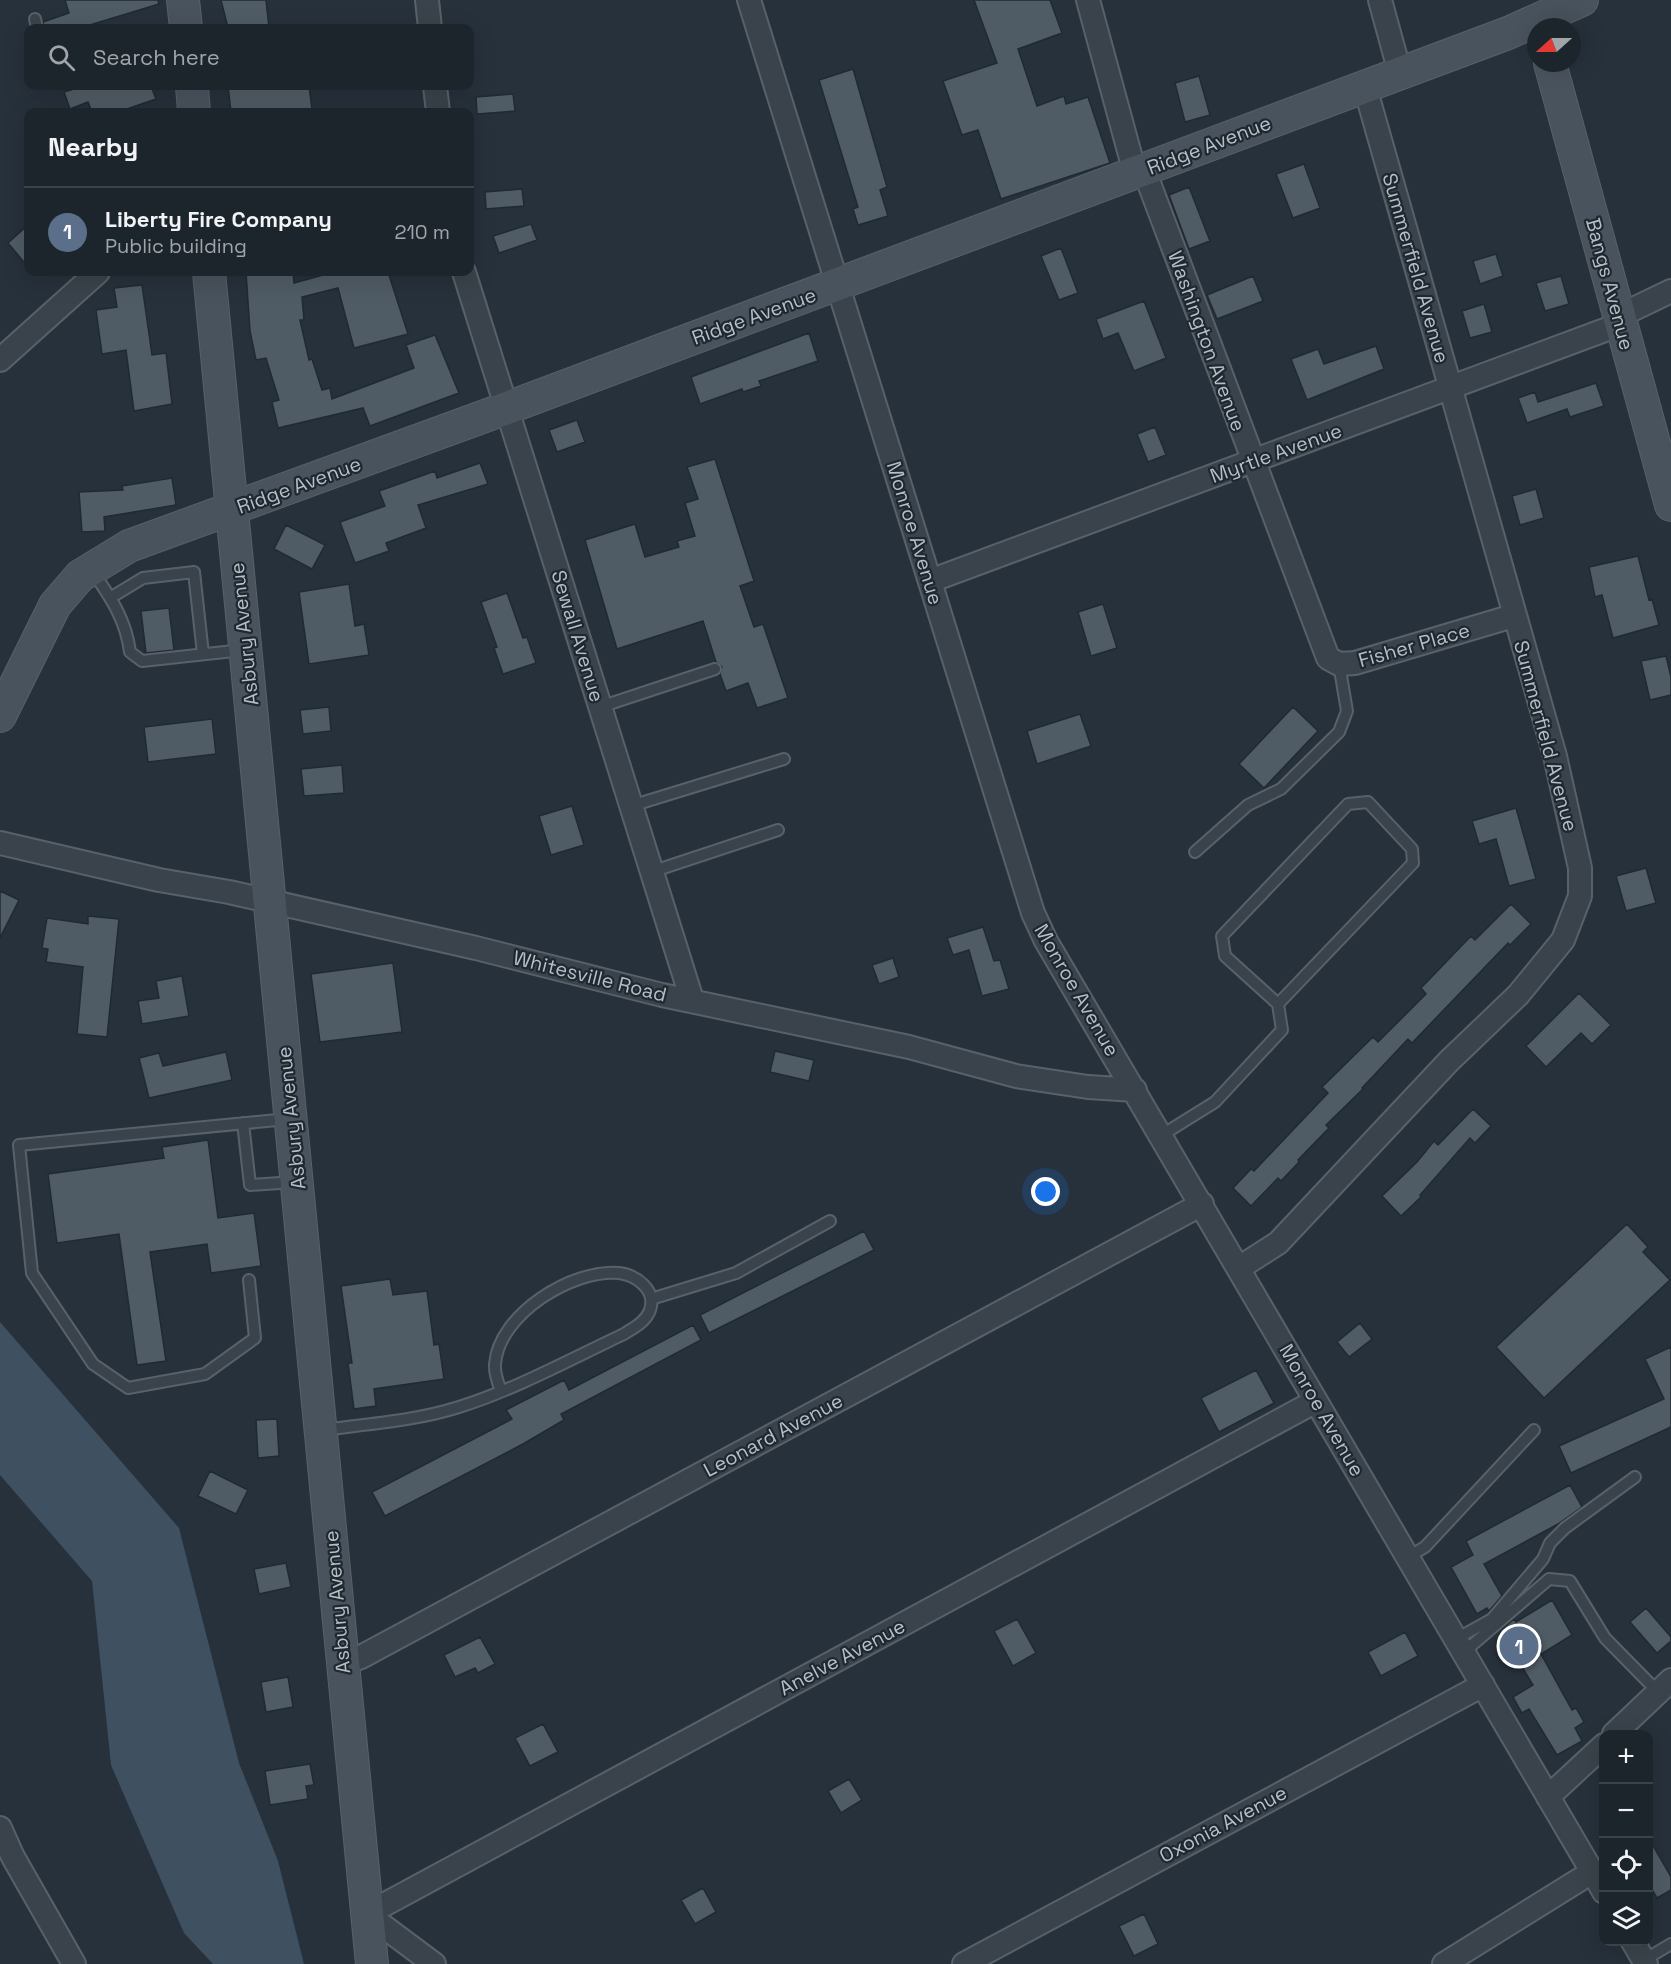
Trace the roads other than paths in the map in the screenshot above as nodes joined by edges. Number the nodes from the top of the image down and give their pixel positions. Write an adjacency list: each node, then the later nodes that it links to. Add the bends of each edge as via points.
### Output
1 (183, 0): 8 (street)
2 (427, 0): 9 (street)
3 (749, 0): 21 (street, Monroe Avenue)
4 (1088, 0): 17 (street, Washington Avenue)
5 (1380, 0): 11 (street)
6 (1582, 0): 7 (street, Ridge Avenue)
7 (1537, 16): 11 (street, Ridge Avenue)
8 (186, 24)
9 (430, 24)
10 (1552, 72): 23 (street, Bangs Avenue)
11 (1400, 73): 12 (street, Ridge Avenue)
12 (1365, 87): 17 (street, Ridge Avenue); 25 (street, Summerfield Avenue)
13 (192, 90): 15 (street)
14 (435, 90): 16 (street)
15 (194, 108)
16 (438, 108)
17 (1139, 171): 21 (street, Ridge Avenue); 27 (street, Washington Avenue)
18 (94, 276): 24 (street)
19 (209, 276): 29 (street, Asbury Avenue)
20 (465, 276): 26 (street, Sewall Avenue)
21 (838, 285): 26 (street, Ridge Avenue); 31 (street, Monroe Avenue)
22 (1671, 291): 23 (street, Myrtle Avenue)
23 (1620, 320): 25 (street, Myrtle Avenue); 28 (street, Bangs Avenue)
24 (0, 360)
25 (1449, 389): 27 (street, Myrtle Avenue); 33 (street, Summerfield Avenue)
26 (507, 408): 29 (street, Ridge Avenue); 39 (street, Sewall Avenue)
27 (1252, 462): 31 (street, Myrtle Avenue); 34 (street, Washington Avenue)
28 (1671, 506)
29 (232, 510): 30 (street, Ridge Avenue, via 129,546); 35 (street, Asbury Avenue)
30 (92, 569): 32 (lane); 40 (street, Ridge Avenue, via 80,576 55,605)
31 (930, 581): 50 (street, Monroe Avenue, via 1033,913)
32 (110, 598): 36 (lane, via 128,631 130,652 142,661); 36 (lane, via 143,578 194,572)
33 (1513, 616): 37 (street, Fisher Place, via 1355,663); 57 (street, Summerfield Avenue, via 1555,756 1580,868 1575,915 1563,940 1518,995 1449,1061 1278,1243)
34 (1324, 646): 37 (street, Fisher Place, via 1328,658)
35 (245, 649): 36 (lane); 47 (street, Asbury Avenue)
36 (203, 654)
37 (1338, 664): 45 (lane, via 1347,711 1339,732 1281,789 1248,805)
38 (715, 669): 39 (lane)
39 (600, 707): 42 (street, Sewall Avenue)
40 (0, 716)
41 (784, 759): 42 (lane)
42 (631, 806): 46 (street, Sewall Avenue)
43 (778, 830): 46 (lane)
44 (0, 843): 47 (street, Whitesville Road)
45 (1195, 852)
46 (651, 872): 48 (street, Sewall Avenue)
47 (270, 902): 48 (street, Whitesville Road); 51 (street, Asbury Avenue)
48 (692, 1000): 50 (street, Whitesville Road, via 909,1047 1017,1076)
49 (1278, 1005): 49 (lane, via 1413,863 1412,849 1368,802 1348,804 1222,936 1225,956); 53 (lane, via 1282,1030 1215,1102)
50 (1135, 1090): 53 (street, Monroe Avenue)
51 (291, 1118): 52 (lane); 54 (street, Asbury Avenue)
52 (243, 1123): 54 (lane, via 250,1185); 58 (lane, via 19,1145 32,1273 93,1364 128,1388 205,1374 255,1338)
53 (1162, 1135): 55 (street, Monroe Avenue)
54 (297, 1182): 62 (street, Asbury Avenue)
55 (1202, 1204): 57 (street, Monroe Avenue); 67 (street, Leonard Avenue)
56 (830, 1221): 59 (lane, via 736,1274)
57 (1239, 1268): 61 (street, Monroe Avenue)
58 (249, 1280)
59 (651, 1299): 60 (lane, via 651,1309 643,1321 624,1334); 60 (lane, via 645,1285 635,1277 619,1273 569,1281 546,1294 514,1323 502,1341 495,1364)
60 (501, 1391): 62 (lane, via 458,1408 418,1417)
61 (1316, 1401): 65 (street, Monroe Avenue); 76 (street, Anelve Avenue)
62 (321, 1430): 67 (street, Asbury Avenue)
63 (1534, 1430): 65 (lane, via 1425,1547)
64 (1635, 1478): 66 (lane, via 1565,1528 1492,1619)
65 (1408, 1557): 66 (street, Monroe Avenue)
66 (1460, 1646): 68 (street, Monroe Avenue); 69 (lane, via 1548,1579 1570,1581 1605,1638)
67 (342, 1664): 76 (street, Asbury Avenue)
68 (1483, 1685): 72 (street, Monroe Avenue); 82 (street, Oxonia Avenue)
69 (1664, 1686): 70 (street)
70 (1618, 1730)
71 (1599, 1750): 72 (street)
72 (1548, 1797): 74 (street, Monroe Avenue)
73 (0, 1828): 79 (street)
74 (1592, 1872): 75 (street, Monroe Avenue); 83 (street)
75 (1599, 1884)
76 (367, 1914): 80 (street, Asbury Avenue); 81 (street)
77 (1671, 1944): 78 (lane)
78 (1641, 1955)
79 (74, 1964)
80 (372, 1964)
81 (434, 1964)
82 (964, 1964)
83 (1444, 1964)

